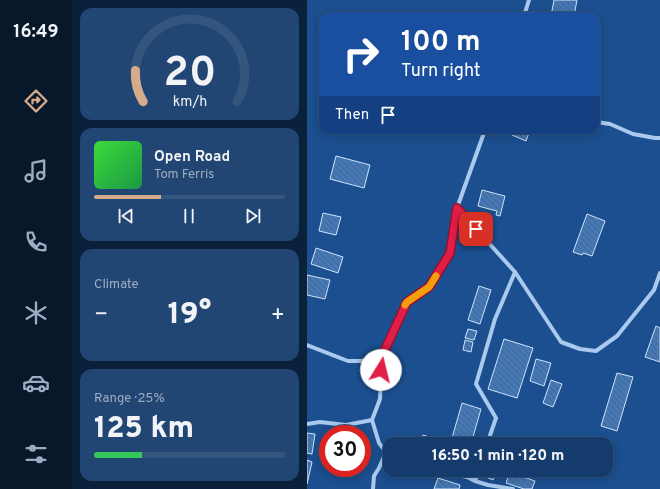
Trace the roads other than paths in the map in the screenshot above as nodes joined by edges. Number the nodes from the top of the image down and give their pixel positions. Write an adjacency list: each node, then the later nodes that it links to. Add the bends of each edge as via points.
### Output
1 (529, 0): 2 (street)
2 (525, 12)
3 (600, 123): 5 (street, via 633,134)
4 (484, 134): 6 (street)
5 (660, 138)
6 (457, 208): 7 (street); 10 (street, via 450,253 429,287 407,302)
7 (515, 272): 8 (street, via 561,342 580,349 596,351 617,336 654,290); 13 (street, via 495,319 476,384 496,418)
8 (660, 273)
9 (307, 345): 10 (street, via 348,361 362,361)
10 (382, 356): 11 (street, via 380,399)
11 (372, 420): 12 (street, via 346,425 319,422); 14 (street, via 379,443)
12 (307, 424)
13 (489, 437)
14 (383, 447)
15 (383, 461): 20 (street, via 374,476)
16 (467, 477): 18 (street)
17 (476, 477): 18 (street)
18 (475, 481): 19 (street)
19 (488, 487): 21 (street)
20 (373, 489)
21 (513, 489)

